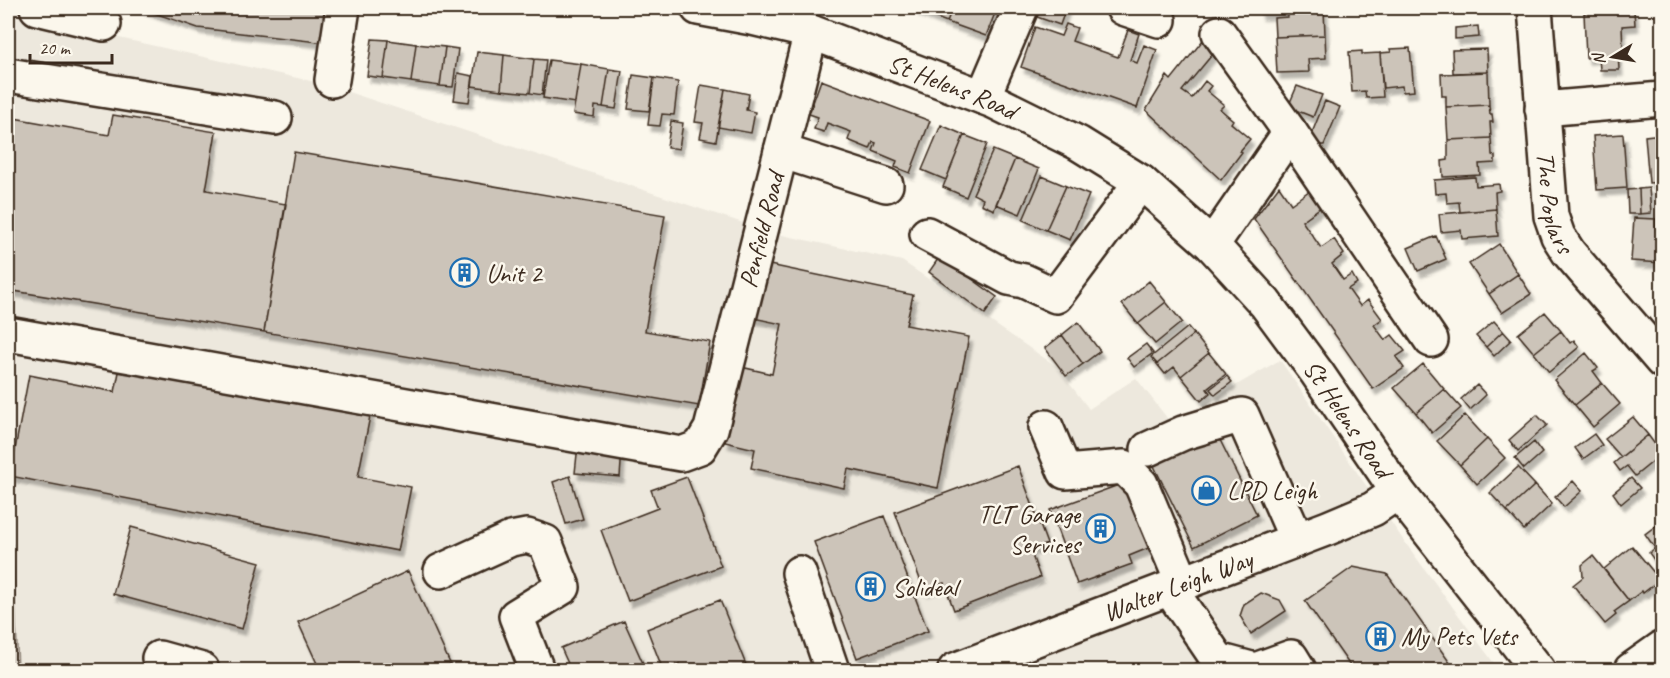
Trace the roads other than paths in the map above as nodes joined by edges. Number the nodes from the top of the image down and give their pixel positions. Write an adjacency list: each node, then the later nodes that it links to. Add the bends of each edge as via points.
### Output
1 (37, 8): 9 (street)
2 (343, 8): 13 (street)
3 (698, 8): 7 (street, St Helens Road)
4 (1021, 8): 14 (street)
5 (1123, 8): 8 (street)
6 (1536, 8): 16 (street, The Poplars)
7 (754, 13): 10 (street, St Helens Road)
8 (1159, 20)
9 (104, 24)
10 (811, 32): 14 (street, St Helens Road); 19 (street, Penfield Road)
11 (1219, 33): 18 (street)
12 (8, 75): 17 (street)
13 (332, 80)
14 (982, 97): 20 (street, St Helens Road, via 1078,143)
15 (1662, 99): 16 (street)
16 (1542, 109): 26 (street, The Poplars, via 1551,216 1558,236)
17 (275, 118)
18 (1290, 132): 23 (street); 25 (street)
19 (781, 152): 21 (street); 24 (street, Penfield Road, via 711,429 700,447 681,454)
20 (1141, 182): 22 (street, via 1056,296 1009,278); 23 (street, St Helens Road)
21 (886, 185)
22 (927, 234)
23 (1212, 245): 29 (street, St Helens Road, via 1272,312)
24 (8, 334)
25 (1431, 340)
26 (1662, 361)
27 (1046, 427): 33 (street, via 1065,472 1124,467 1141,484)
28 (1148, 449): 30 (street, via 1183,433 1242,415)
29 (1398, 492): 30 (street, Walter Leigh Way, via 1373,509); 42 (street, St Helens Road)
30 (1297, 540): 33 (street, Walter Leigh Way)
31 (441, 571): 38 (street, via 511,539 527,536 545,542 563,587 516,616)
32 (799, 573): 39 (street)
33 (1177, 586): 36 (street, Walter Leigh Way); 41 (street, via 1218,660 1255,670 1291,657)
34 (1662, 648): 43 (street)
35 (159, 658): 37 (street)
36 (992, 664): 40 (street, Walter Leigh Way)
37 (202, 670)
38 (537, 670)
39 (832, 670)
40 (955, 670)
41 (1299, 670)
42 (1537, 670)
43 (1631, 670)

